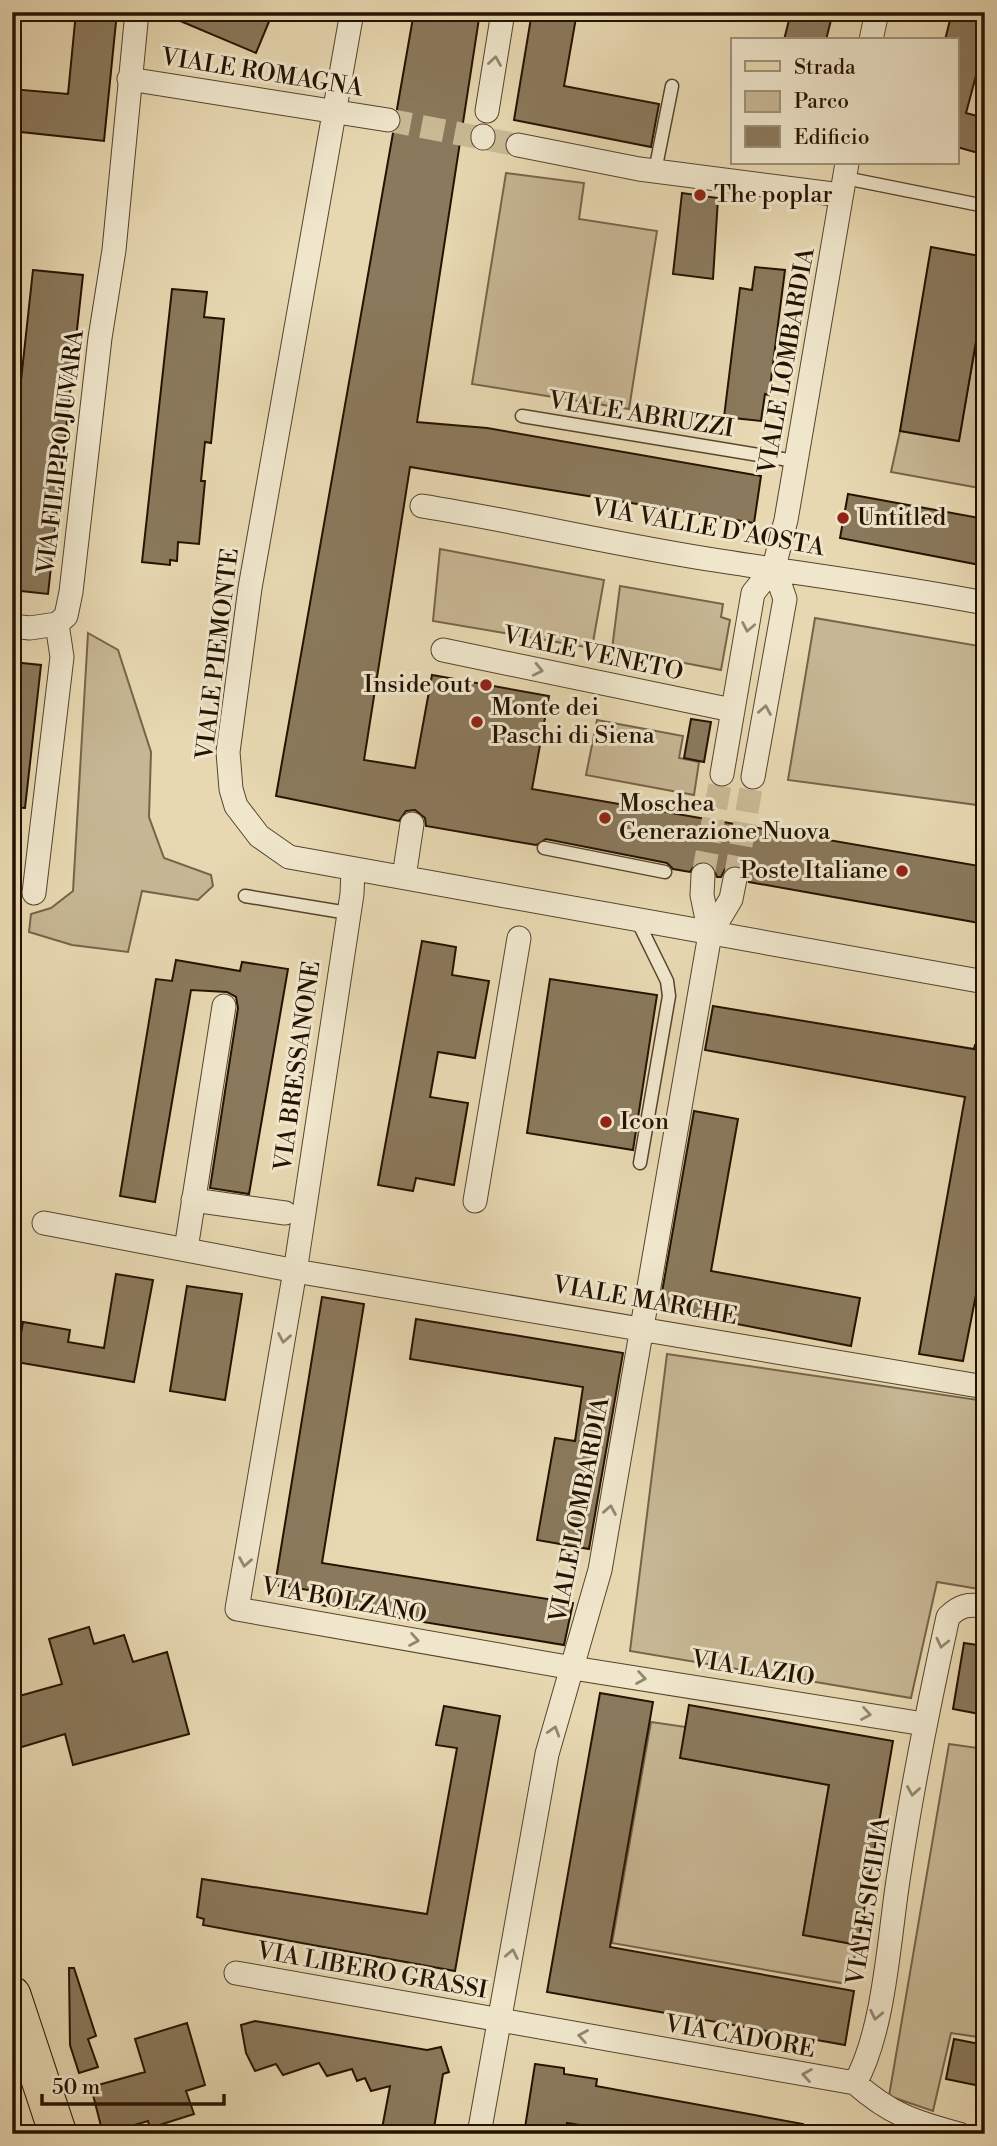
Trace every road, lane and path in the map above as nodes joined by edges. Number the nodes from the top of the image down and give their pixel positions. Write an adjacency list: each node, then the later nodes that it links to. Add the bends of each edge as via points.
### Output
1 (137, 12): 6 (street, VIA FILIPPO JUVARA)
2 (352, 12): 8 (street, VIALE PIEMONTE)
3 (503, 12): 9 (street, one-way to 3)
4 (877, 12): 5 (street)
5 (871, 38)
6 (129, 79): 8 (street, VIALE ROMAGNA); 20 (street, VIA FILIPPO JUVARA, via 114,250 71,592 66,616)
7 (672, 86): 12 (lane)
8 (333, 110): 10 (street, VIALE ROMAGNA); 28 (street, VIALE PIEMONTE, via 250,588 229,762 236,806 272,848 289,857)
9 (487, 111)
10 (388, 120)
11 (518, 145): 12 (street)
12 (655, 171): 13 (street)
13 (844, 179): 14 (lane); 16 (street, VIALE LOMBARDIA)
14 (985, 206)
15 (522, 416): 16 (lane, VIALE ABRUZZI)
16 (795, 461): 18 (street, VIALE LOMBARDIA)
17 (422, 506): 18 (street, VIA VALLE D'AOSTA)
18 (775, 567): 19 (street, VIA VALLE D'AOSTA); 23 (street, VIALE LOMBARDIA, one-way to 23, via 753,593); 25 (street, VIALE LOMBARDIA, one-way to 18, via 785,599)
19 (985, 603)
20 (57, 624): 21 (street); 33 (street, via 62,657)
21 (12, 625)
22 (443, 650): 23 (street, VIALE VENETO, one-way to 23)
23 (732, 710): 24 (street, VIALE LOMBARDIA)
24 (722, 774)
25 (753, 777)
26 (412, 824): 31 (street)
27 (544, 848): 29 (lane)
28 (353, 869): 31 (street, VIALE PIEMONTE); 35 (street, VIA BRESSANONE)
29 (665, 872)
30 (703, 875): 37 (street, VIALE LOMBARDIA)
31 (404, 877): 36 (street, VIALE PIEMONTE)
32 (735, 879): 37 (street, VIALE LOMBARDIA, via 731,899)
33 (34, 893)
34 (245, 897): 35 (lane)
35 (348, 913): 47 (street, VIA BRESSANONE)
36 (638, 922): 37 (street, VIALE PIEMONTE); 41 (lane, via 667,981 668,996)
37 (710, 934): 39 (street, VIALE PIEMONTE); 48 (street, VIALE LOMBARDIA)
38 (519, 938): 43 (street)
39 (985, 982)
40 (224, 1006): 42 (street)
41 (640, 1163)
42 (193, 1200): 44 (street); 46 (street)
43 (475, 1201)
44 (285, 1213)
45 (44, 1223): 46 (street, VIALE MARCHE)
46 (186, 1249): 47 (street, VIALE MARCHE)
47 (295, 1270): 48 (street, VIALE MARCHE); 51 (street, VIA BOLZANO, one-way to 51, via 237,1609)
48 (642, 1327): 49 (street, VIALE MARCHE); 51 (street, VIALE LOMBARDIA, one-way to 48, via 600,1570)
49 (985, 1387)
50 (985, 1606): 52 (street, VIALE SICILIA, one-way to 52, via 958,1607 948,1617)
51 (573, 1668): 52 (street, VIA LAZIO, one-way to 52); 55 (street, VIALE LOMBARDIA, one-way to 51, via 547,1754)
52 (924, 1724): 56 (street, VIALE SICILIA, one-way to 56, via 879,2001 866,2063)
53 (236, 1973): 55 (street, VIA LIBERO GRASSI)
54 (12, 1995): 57 (main road)
55 (499, 2021): 56 (street, VIA CADORE, one-way to 55); 58 (street, VIALE LOMBARDIA)
56 (855, 2083): 59 (street, via 883,2107 912,2122)
57 (58, 2134)
58 (479, 2134)
59 (959, 2134)

